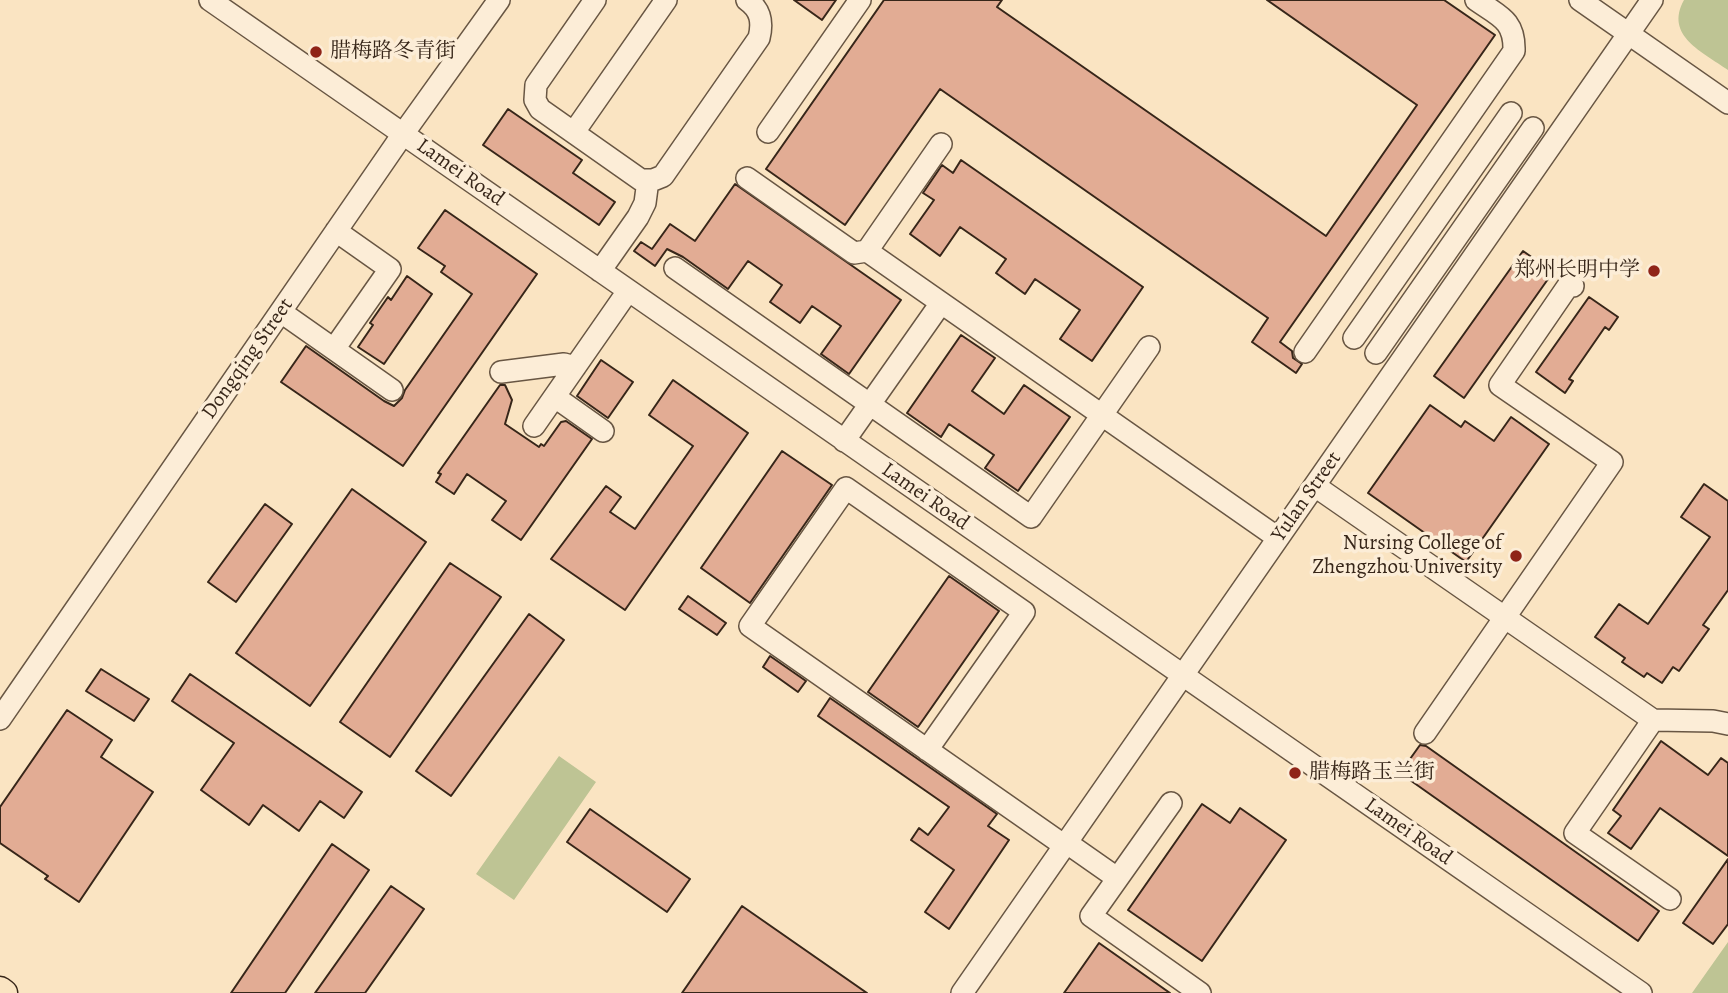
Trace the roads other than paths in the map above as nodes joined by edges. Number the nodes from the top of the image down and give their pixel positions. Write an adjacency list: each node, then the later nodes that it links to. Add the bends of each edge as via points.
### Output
1 (210, 0): 17 (street, Lamei Road)
2 (499, 0): 17 (street, Dongqing Street)
3 (595, 0): 15 (street, via 536,85 540,109)
4 (666, 0): 15 (street)
5 (747, 0): 21 (street, via 760,16 759,38 663,176)
6 (860, 0): 16 (street)
7 (1476, 0): 11 (street, via 1509,23 1515,36 1514,51)
8 (1580, 0): 10 (street)
9 (1652, 0): 10 (street, Yulan Street)
10 (1628, 34): 12 (street); 18 (street, Yulan Street)
11 (1485, 94): 13 (street); 30 (street)
12 (1728, 103)
13 (1511, 113): 14 (street); 31 (street)
14 (1533, 128): 18 (street); 35 (street)
15 (573, 132): 21 (street, via 641,180)
16 (768, 132)
17 (403, 134): 22 (street, Dongqing Street); 25 (street, Lamei Road)
18 (1553, 142): 37 (street, Yulan Street)
19 (941, 144): 23 (street)
20 (747, 178): 23 (street, via 854,253)
21 (648, 180): 25 (street, via 645,203)
22 (336, 231): 29 (street, Dongqing Street); 33 (street, via 390,269)
23 (867, 251): 28 (street)
24 (674, 268): 41 (street)
25 (600, 271): 27 (street, Lamei Road)
26 (1573, 286): 48 (street, via 1570,283 1500,385 1612,462)
27 (628, 291): 36 (street); 45 (street, Lamei Road)
28 (941, 303): 41 (street); 42 (street)
29 (281, 312): 33 (street); 50 (street, Dongqing Street)
30 (1328, 319): 31 (street); 34 (street)
31 (1354, 338): 35 (street)
32 (1149, 348): 42 (street)
33 (334, 349): 39 (street)
34 (1305, 352)
35 (1376, 352): 37 (street)
36 (575, 367): 38 (street, via 564,364); 40 (street)
37 (1397, 367): 46 (street, Yulan Street)
38 (501, 372)
39 (392, 390)
40 (555, 397): 43 (street); 44 (street)
41 (870, 405): 42 (street, via 1031,517); 45 (street)
42 (1102, 415): 47 (street)
43 (534, 426)
44 (603, 430)
45 (844, 441): 49 (street, Lamei Road)
46 (1315, 486): 47 (street, Yulan Street); 48 (street)
47 (1278, 538): 49 (street, Yulan Street)
48 (1504, 617): 51 (street); 53 (street)
49 (1183, 676): 56 (street, Yulan Street); 63 (street, Lamei Road)
50 (0, 719)
51 (1654, 720): 52 (street); 58 (street, via 1575,833)
52 (1728, 724)
53 (1425, 733)
54 (927, 750): 54 (street, via 750,626 846,488 1024,612); 56 (street)
55 (1171, 803): 57 (street)
56 (1066, 844): 57 (street); 61 (street, Yulan Street)
57 (1117, 878): 62 (street, via 1091,916)
58 (1670, 899)
59 (0, 990): 60 (main road)
60 (4, 993)
61 (962, 993)
62 (1200, 993)
63 (1641, 993)

